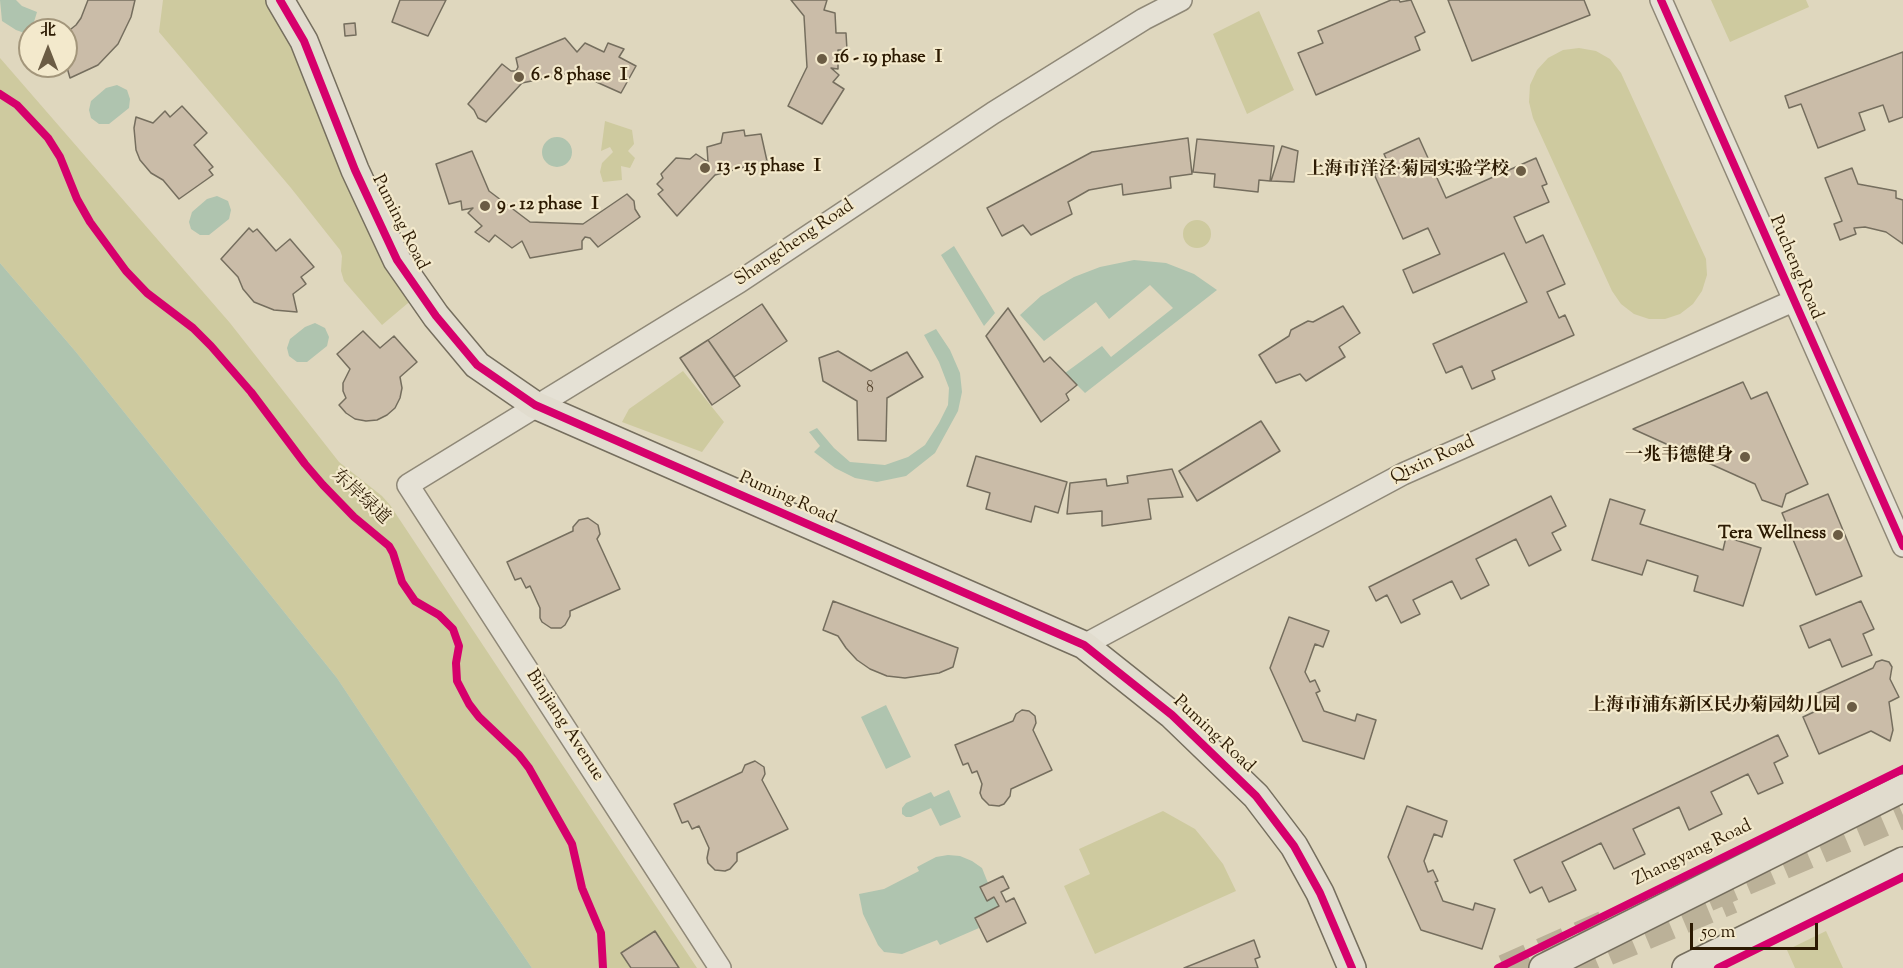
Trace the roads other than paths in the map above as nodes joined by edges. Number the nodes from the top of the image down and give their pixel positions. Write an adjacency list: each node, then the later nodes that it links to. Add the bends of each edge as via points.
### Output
1 (280, 0): 5 (main road, Puming Road, via 304,41 355,170 397,260 477,365)
2 (1180, 0): 5 (street, Shangcheng Road, via 993,112 739,282)
3 (1661, 0): 4 (street, Pucheng Road)
4 (1793, 301): 7 (street, Pucheng Road); 8 (street, Qixin Road, via 1403,474)
5 (535, 405): 6 (street, Shangcheng Road); 8 (main road, Puming Road)
6 (408, 485): 11 (street, Binjiang Avenue)
7 (1903, 546)
8 (1084, 645): 12 (main road, Puming Road, via 1172,715 1256,796 1294,846 1320,893)
9 (1903, 788): 13 (main road, Zhangyang Road)
10 (1903, 861): 14 (main road)
11 (720, 968)
12 (1352, 968)
13 (1543, 968)
14 (1686, 968)

